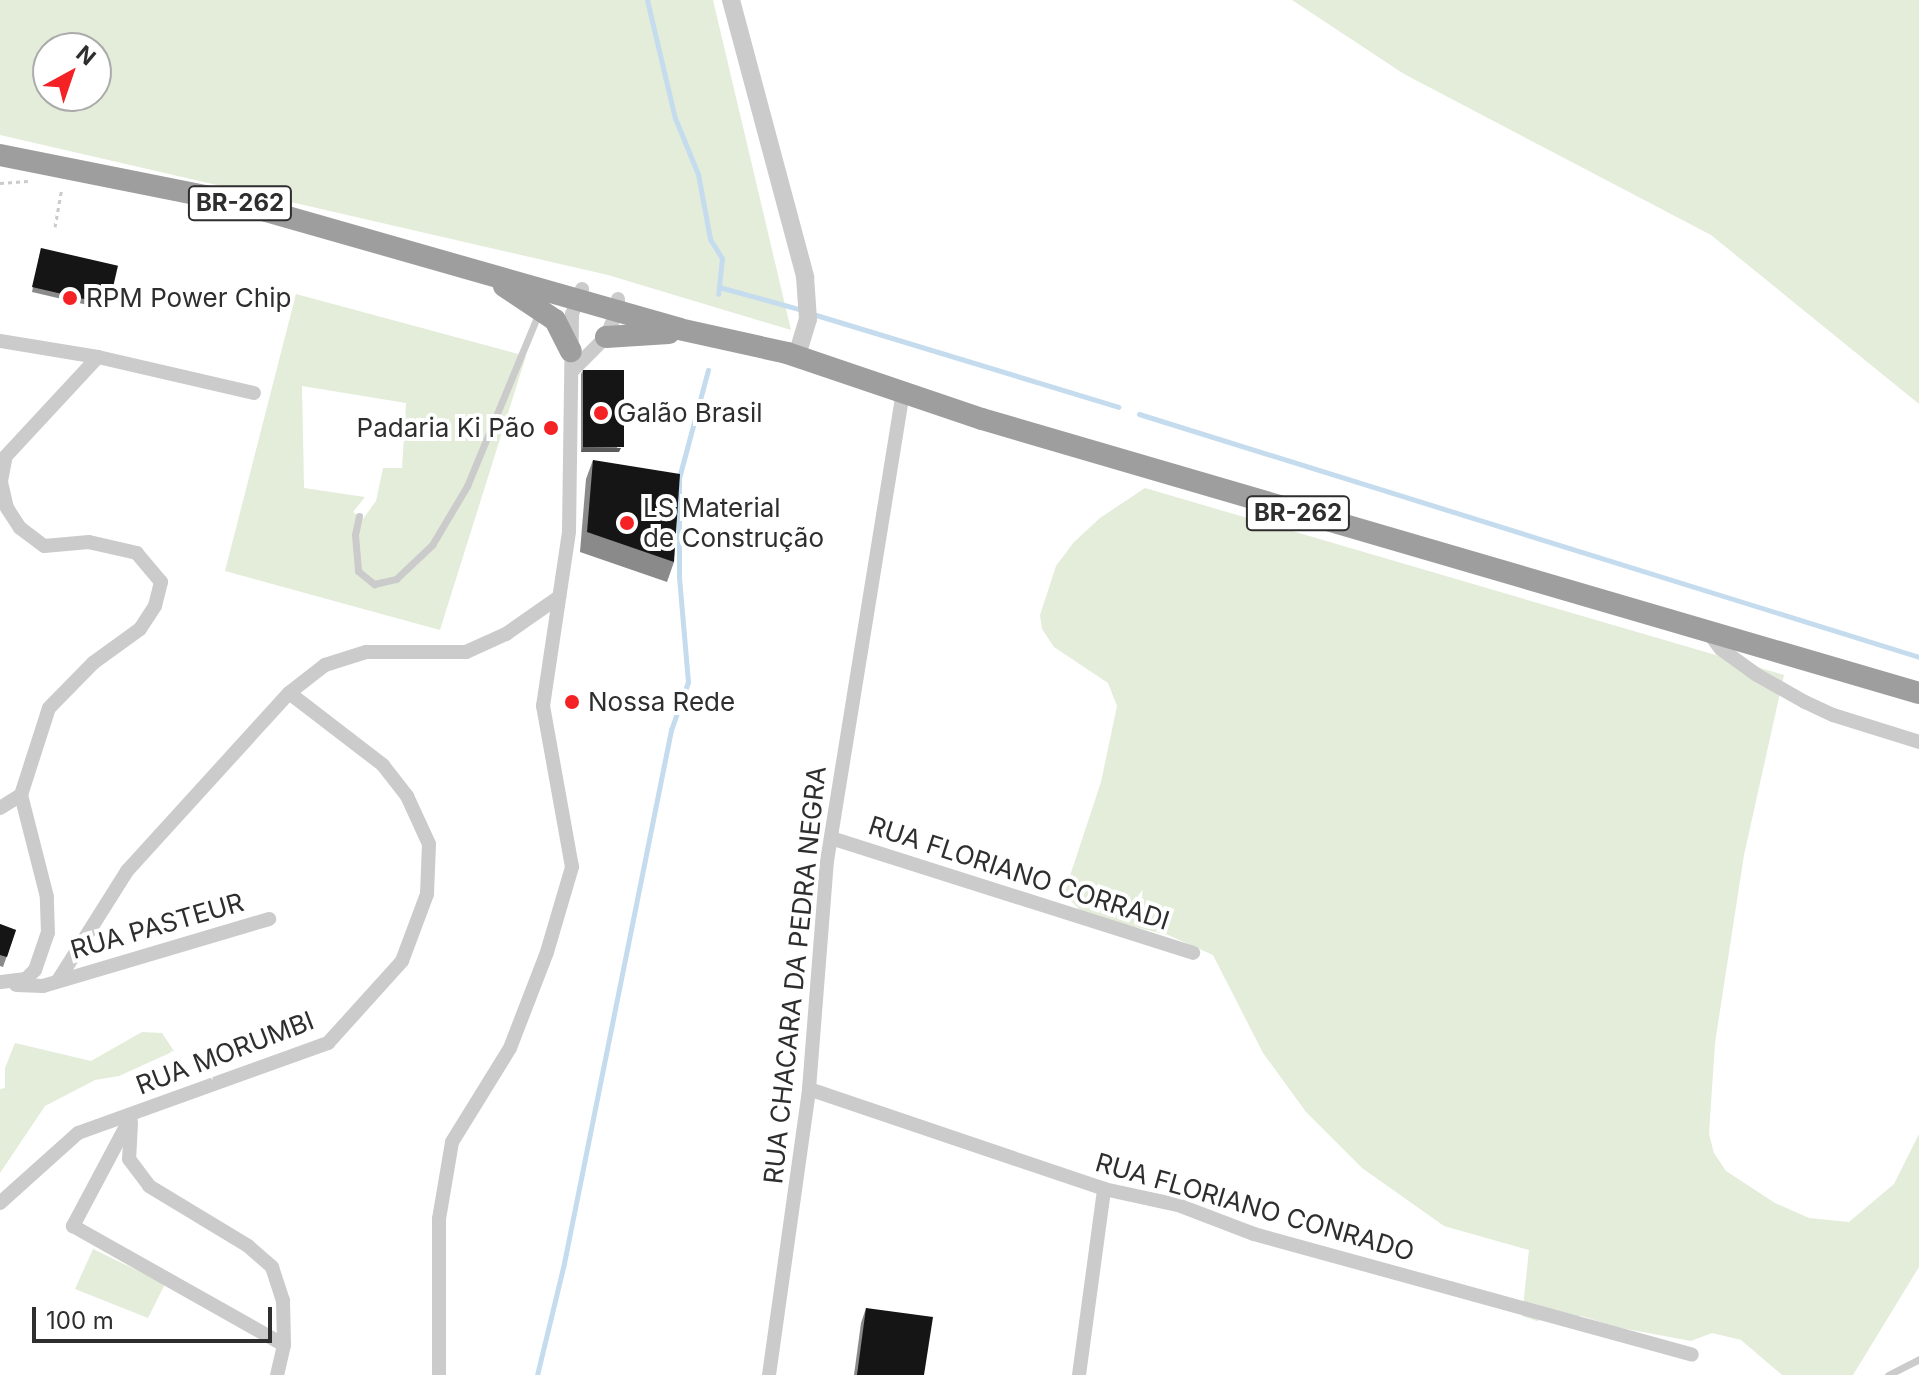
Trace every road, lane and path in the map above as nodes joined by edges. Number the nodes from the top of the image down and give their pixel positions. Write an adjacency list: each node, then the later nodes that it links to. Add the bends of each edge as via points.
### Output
1 (731, 0): 13 (street, via 805,277 808,319)
2 (0, 155): 5 (highway, BR-262, via 231,201)
3 (63, 180): 4 (path)
4 (55, 227)
5 (417, 253): 6 (highway, BR-262); 7 (highway, via 476,256)
6 (475, 270): 7 (highway, BR-262); 9 (highway)
7 (580, 294): 8 (highway, BR-262); 15 (street, via 572,314)
8 (618, 304): 10 (highway, BR-262); 11 (street); 13 (highway)
9 (540, 308): 15 (highway, via 555,320); 18 (lane, via 467,486 432,545 396,579 374,584 358,571)
10 (707, 335): 11 (highway, via 645,332); 13 (highway, BR-262)
11 (606, 337): 15 (street)
12 (0, 341): 14 (street)
13 (792, 354): 16 (highway, BR-262)
14 (98, 357): 17 (street); 24 (street, via 6,456 1,481 7,508 20,528 44,546 89,542 137,553 161,582 155,606 140,629 93,663 49,708)
15 (572, 361): 19 (street, via 569,531)
16 (903, 390): 20 (highway, BR-262, via 982,419); 26 (street, RUA CHACARA DA PEDRA NEGRA)
17 (254, 393)
18 (359, 516)
19 (559, 597): 21 (street, via 506,634 466,652 366,652 325,665); 39 (street, via 543,706 572,867 510,1048 452,1142 439,1219)
20 (1708, 632): 22 (highway, BR-262); 23 (street, via 1733,658 1805,702)
21 (289, 693): 29 (street, via 127,871); 32 (street, RUA MORUMBI, via 383,765 407,796 429,844 427,894 402,961 328,1043)
22 (1919, 693)
23 (1919, 742)
24 (21, 795): 25 (street); 30 (street, via 47,897 48,933 35,970 26,979)
25 (0, 808)
26 (831, 838): 28 (street, RUA FLORIANO CORRADI); 31 (street, RUA CHACARA DA PEDRA NEGRA)
27 (269, 919): 29 (street, RUA PASTEUR)
28 (1193, 953)
29 (59, 979): 30 (street, RUA PASTEUR, via 43,986)
30 (1, 982)
31 (809, 1089): 33 (street, RUA FLORIANO CONRADO); 40 (street, RUA CHACARA DA PEDRA NEGRA)
32 (132, 1115): 34 (street, RUA MORUMBI, via 78,1133); 35 (street, RUA MORUMBI, via 129,1159 149,1186 248,1246 272,1267 283,1300); 35 (street, via 73,1226)
33 (1104, 1189): 36 (street, RUA FLORIANO CONRADO, via 1178,1205 1254,1234); 41 (street)
34 (0, 1203)
35 (284, 1345): 38 (street, RUA MORUMBI)
36 (1692, 1355)
37 (1919, 1359): 42 (lane)
38 (277, 1375)
39 (439, 1375)
40 (769, 1375)
41 (1079, 1375)
42 (1888, 1375)

